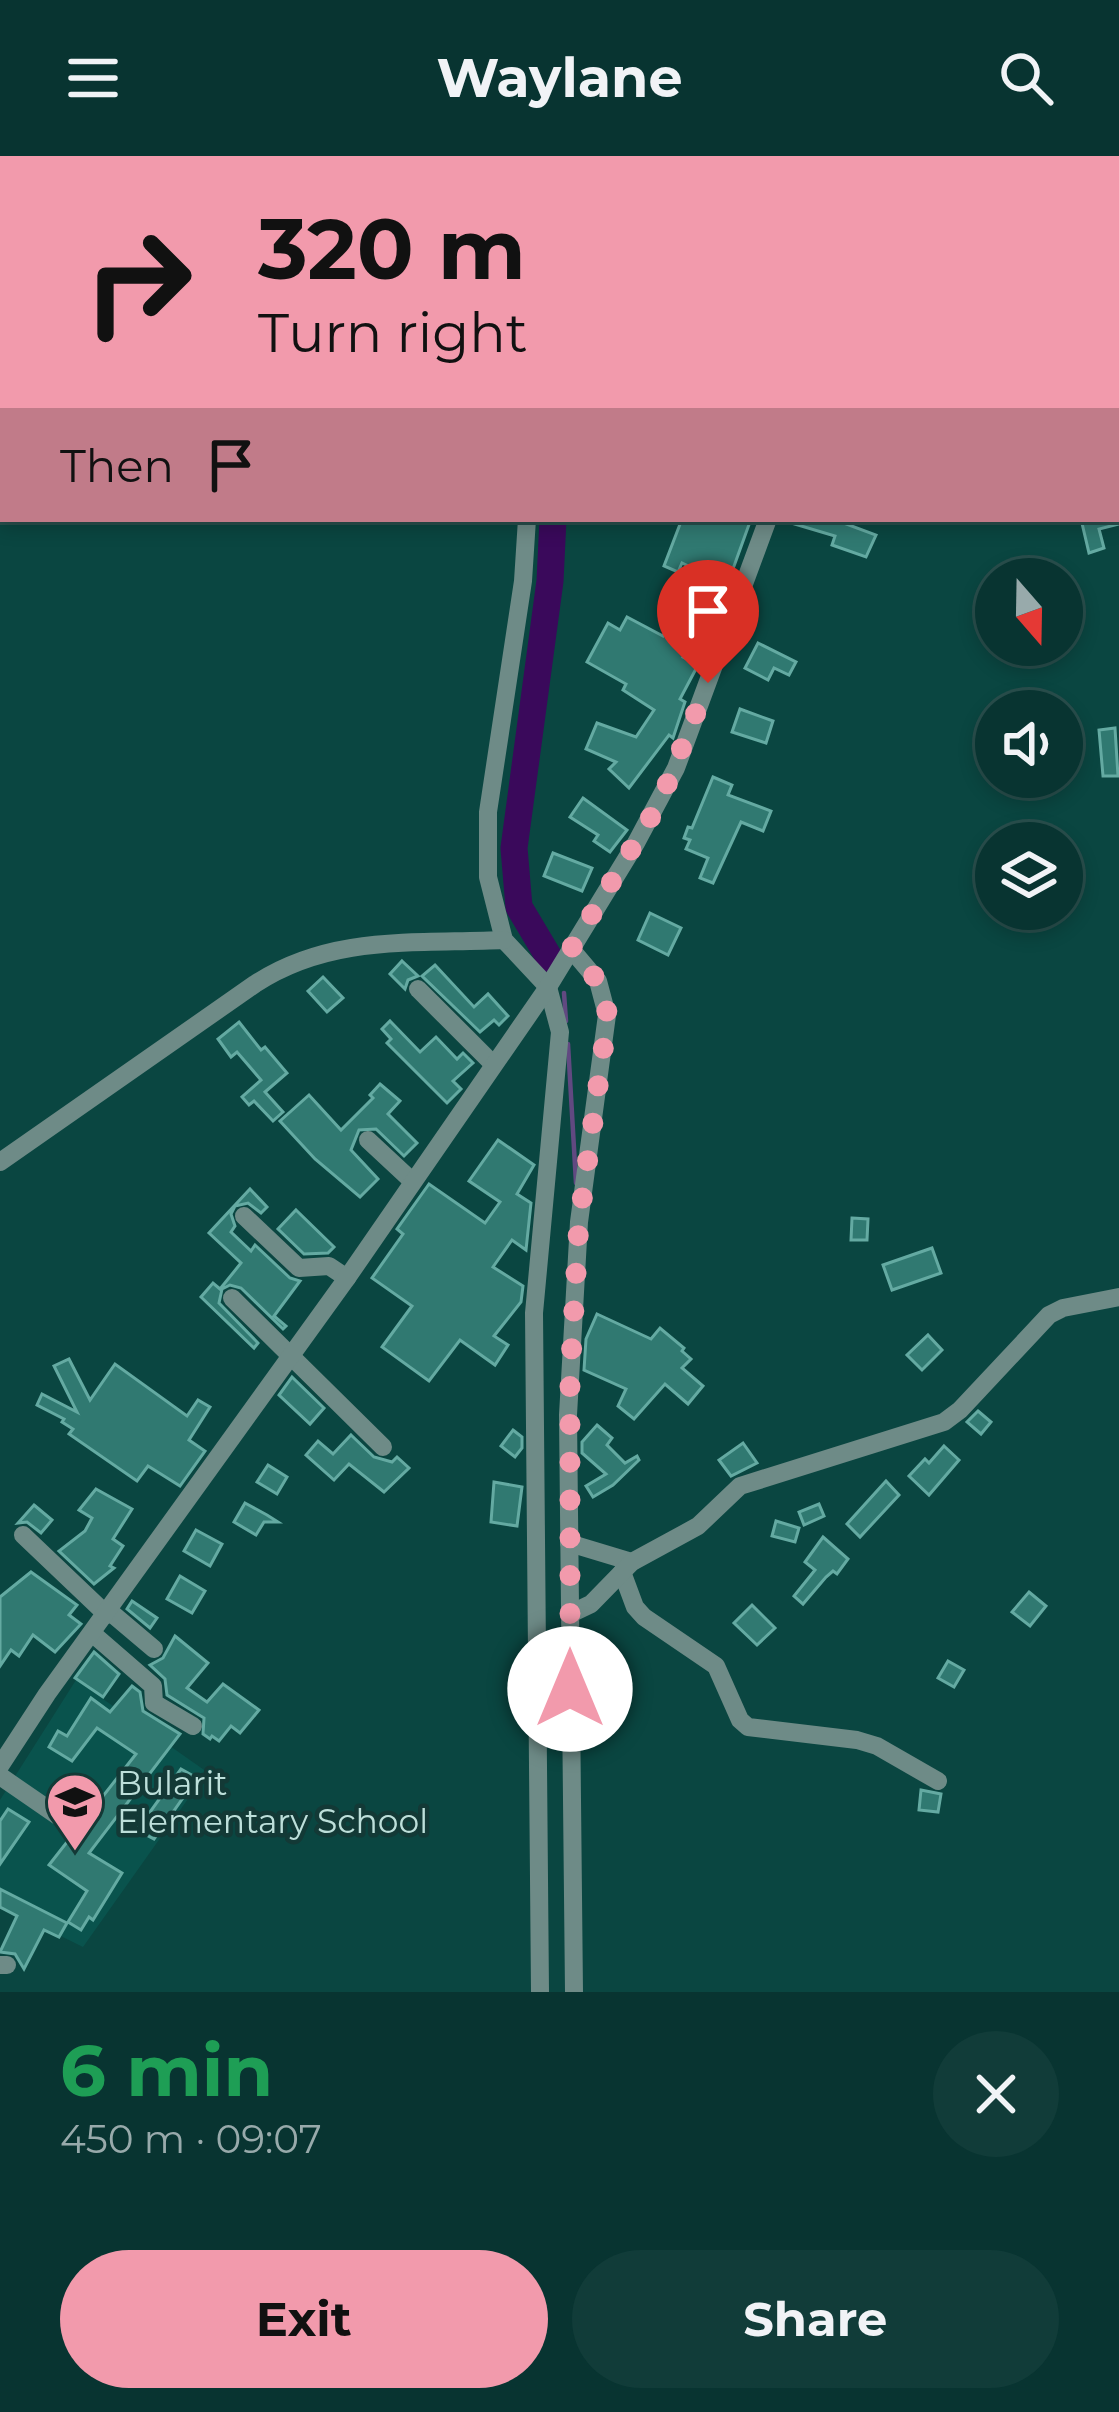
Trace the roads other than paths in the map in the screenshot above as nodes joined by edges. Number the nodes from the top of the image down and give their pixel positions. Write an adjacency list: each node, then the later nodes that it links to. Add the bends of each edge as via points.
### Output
1 (527, 522): 3 (street, via 488,812 488,877)
2 (766, 522): 4 (street, via 676,768)
3 (504, 940): 5 (street); 9 (street, via 346,947 296,959)
4 (571, 949): 5 (street); 18 (street, via 598,981 608,1015 579,1222)
5 (548, 986): 7 (street); 29 (street, via 560,1032 534,1298)
6 (418, 989): 7 (street)
7 (493, 1064): 10 (street)
8 (368, 1140): 10 (street)
9 (0, 1162)
10 (412, 1180): 12 (street)
11 (244, 1216): 12 (street, via 299,1268 329,1266)
12 (347, 1278): 15 (street)
13 (1119, 1297): 19 (street, via 1049,1315 944,1423 740,1486 689,1533)
14 (232, 1298): 15 (street)
15 (293, 1356): 16 (street); 20 (street)
16 (383, 1447)
17 (23, 1535): 20 (street)
18 (569, 1543): 19 (street); 21 (street)
19 (627, 1567): 21 (street); 27 (street, via 635,1606 716,1666 748,1727 857,1740)
20 (108, 1613): 22 (street); 23 (street)
21 (570, 1614): 30 (street)
22 (92, 1634): 24 (street, via 153,1685 154,1703); 25 (street)
23 (154, 1649)
24 (193, 1726)
25 (0, 1766)
26 (0, 1775): 28 (street)
27 (938, 1780)
28 (58, 1816)
29 (539, 1992)
30 (574, 1992)

